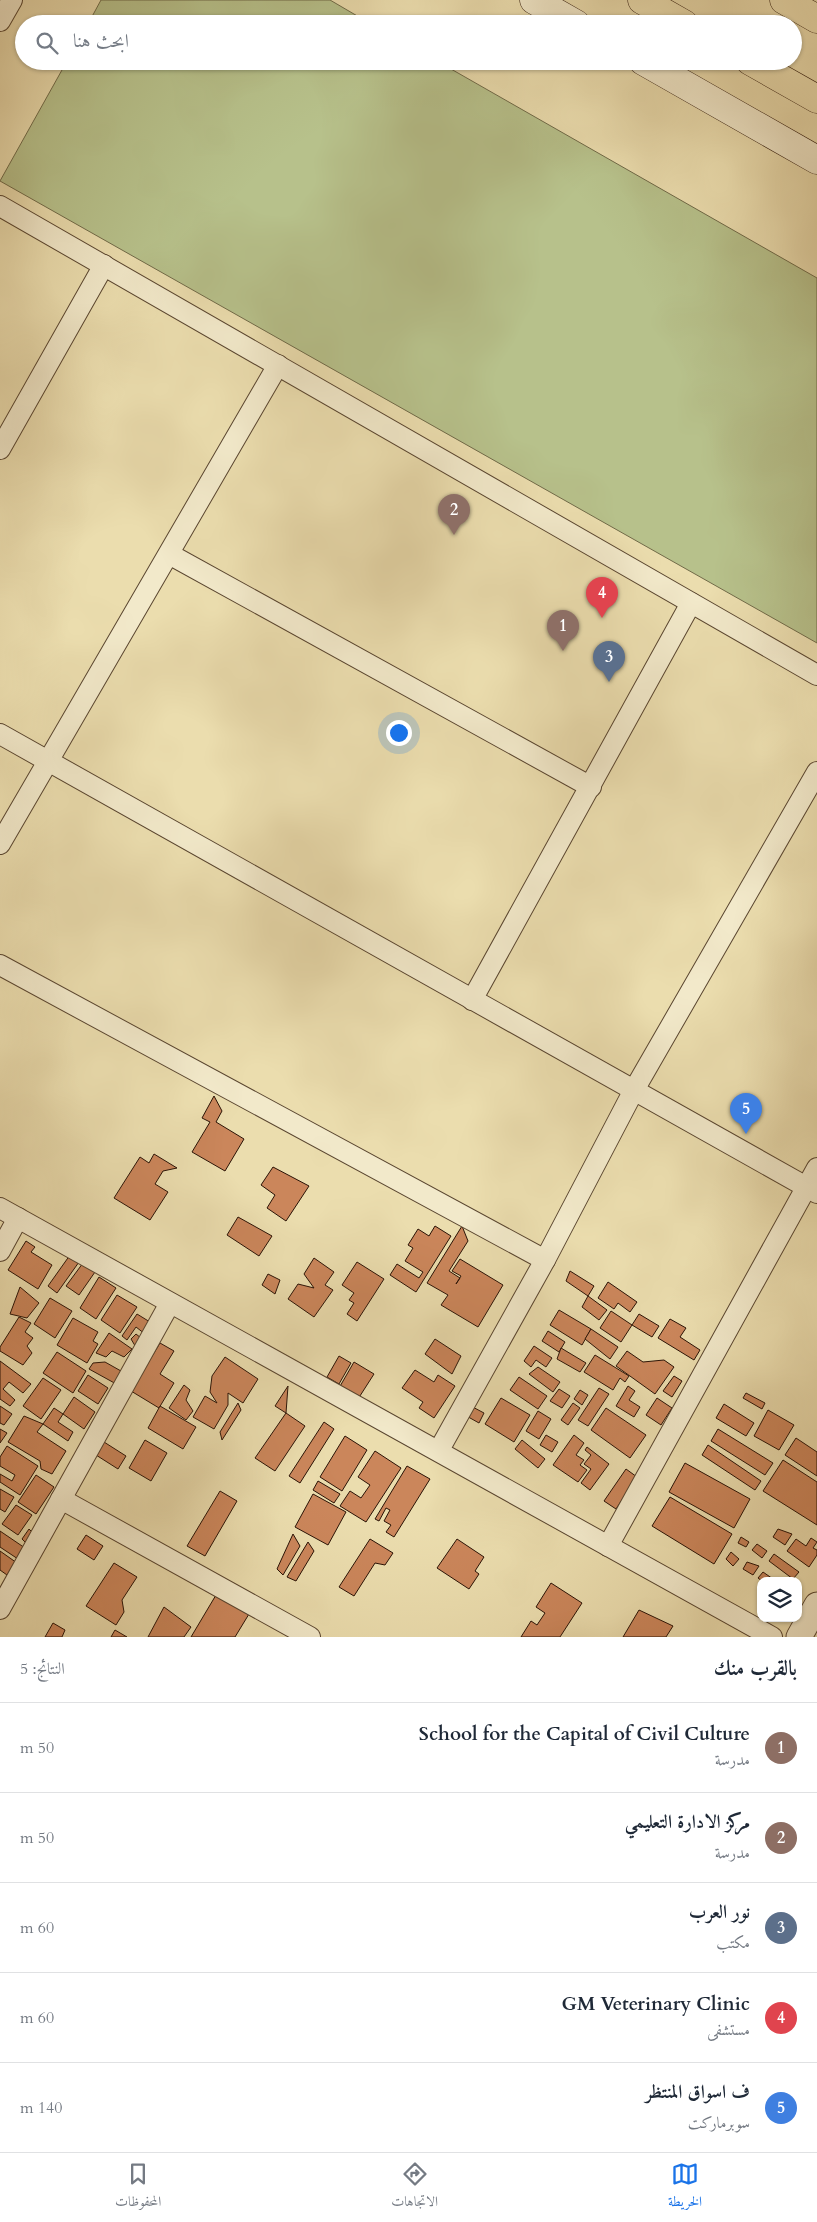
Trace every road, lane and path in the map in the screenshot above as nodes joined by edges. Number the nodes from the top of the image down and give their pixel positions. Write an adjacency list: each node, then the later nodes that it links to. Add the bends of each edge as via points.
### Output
1 (12, 0): 8 (street)
2 (534, 0): 5 (main road)
3 (642, 0): 6 (highway)
4 (784, 0): 7 (highway)
5 (560, 15)
6 (668, 15)
7 (817, 19)
8 (0, 21)
9 (658, 70): 12 (main road)
10 (766, 70): 11 (highway)
11 (817, 99)
12 (817, 160)
13 (0, 206): 14 (street)
14 (104, 265): 15 (street); 16 (street)
15 (278, 365): 17 (street); 18 (street)
16 (0, 449)
17 (169, 554): 21 (street); 23 (street)
18 (691, 603): 19 (street); 23 (street)
19 (817, 675)
20 (0, 734): 21 (street)
21 (47, 761): 24 (street); 26 (street)
22 (817, 772): 27 (street)
23 (591, 787): 26 (street)
24 (0, 844)
25 (0, 965): 33 (street)
26 (472, 1000): 27 (street)
27 (634, 1090): 29 (street); 33 (street)
28 (817, 1168): 29 (street)
29 (812, 1190): 37 (street)
30 (0, 1208): 31 (street)
31 (18, 1218): 32 (street); 34 (street)
32 (0, 1251)
33 (545, 1260): 35 (street)
34 (170, 1303): 35 (street); 36 (street)
35 (439, 1450): 37 (street)
36 (61, 1499): 38 (street); 40 (street)
37 (608, 1546): 41 (street)
38 (0, 1609)
39 (816, 1612): 42 (street)
40 (310, 1637)
41 (772, 1637)
42 (799, 1637)

